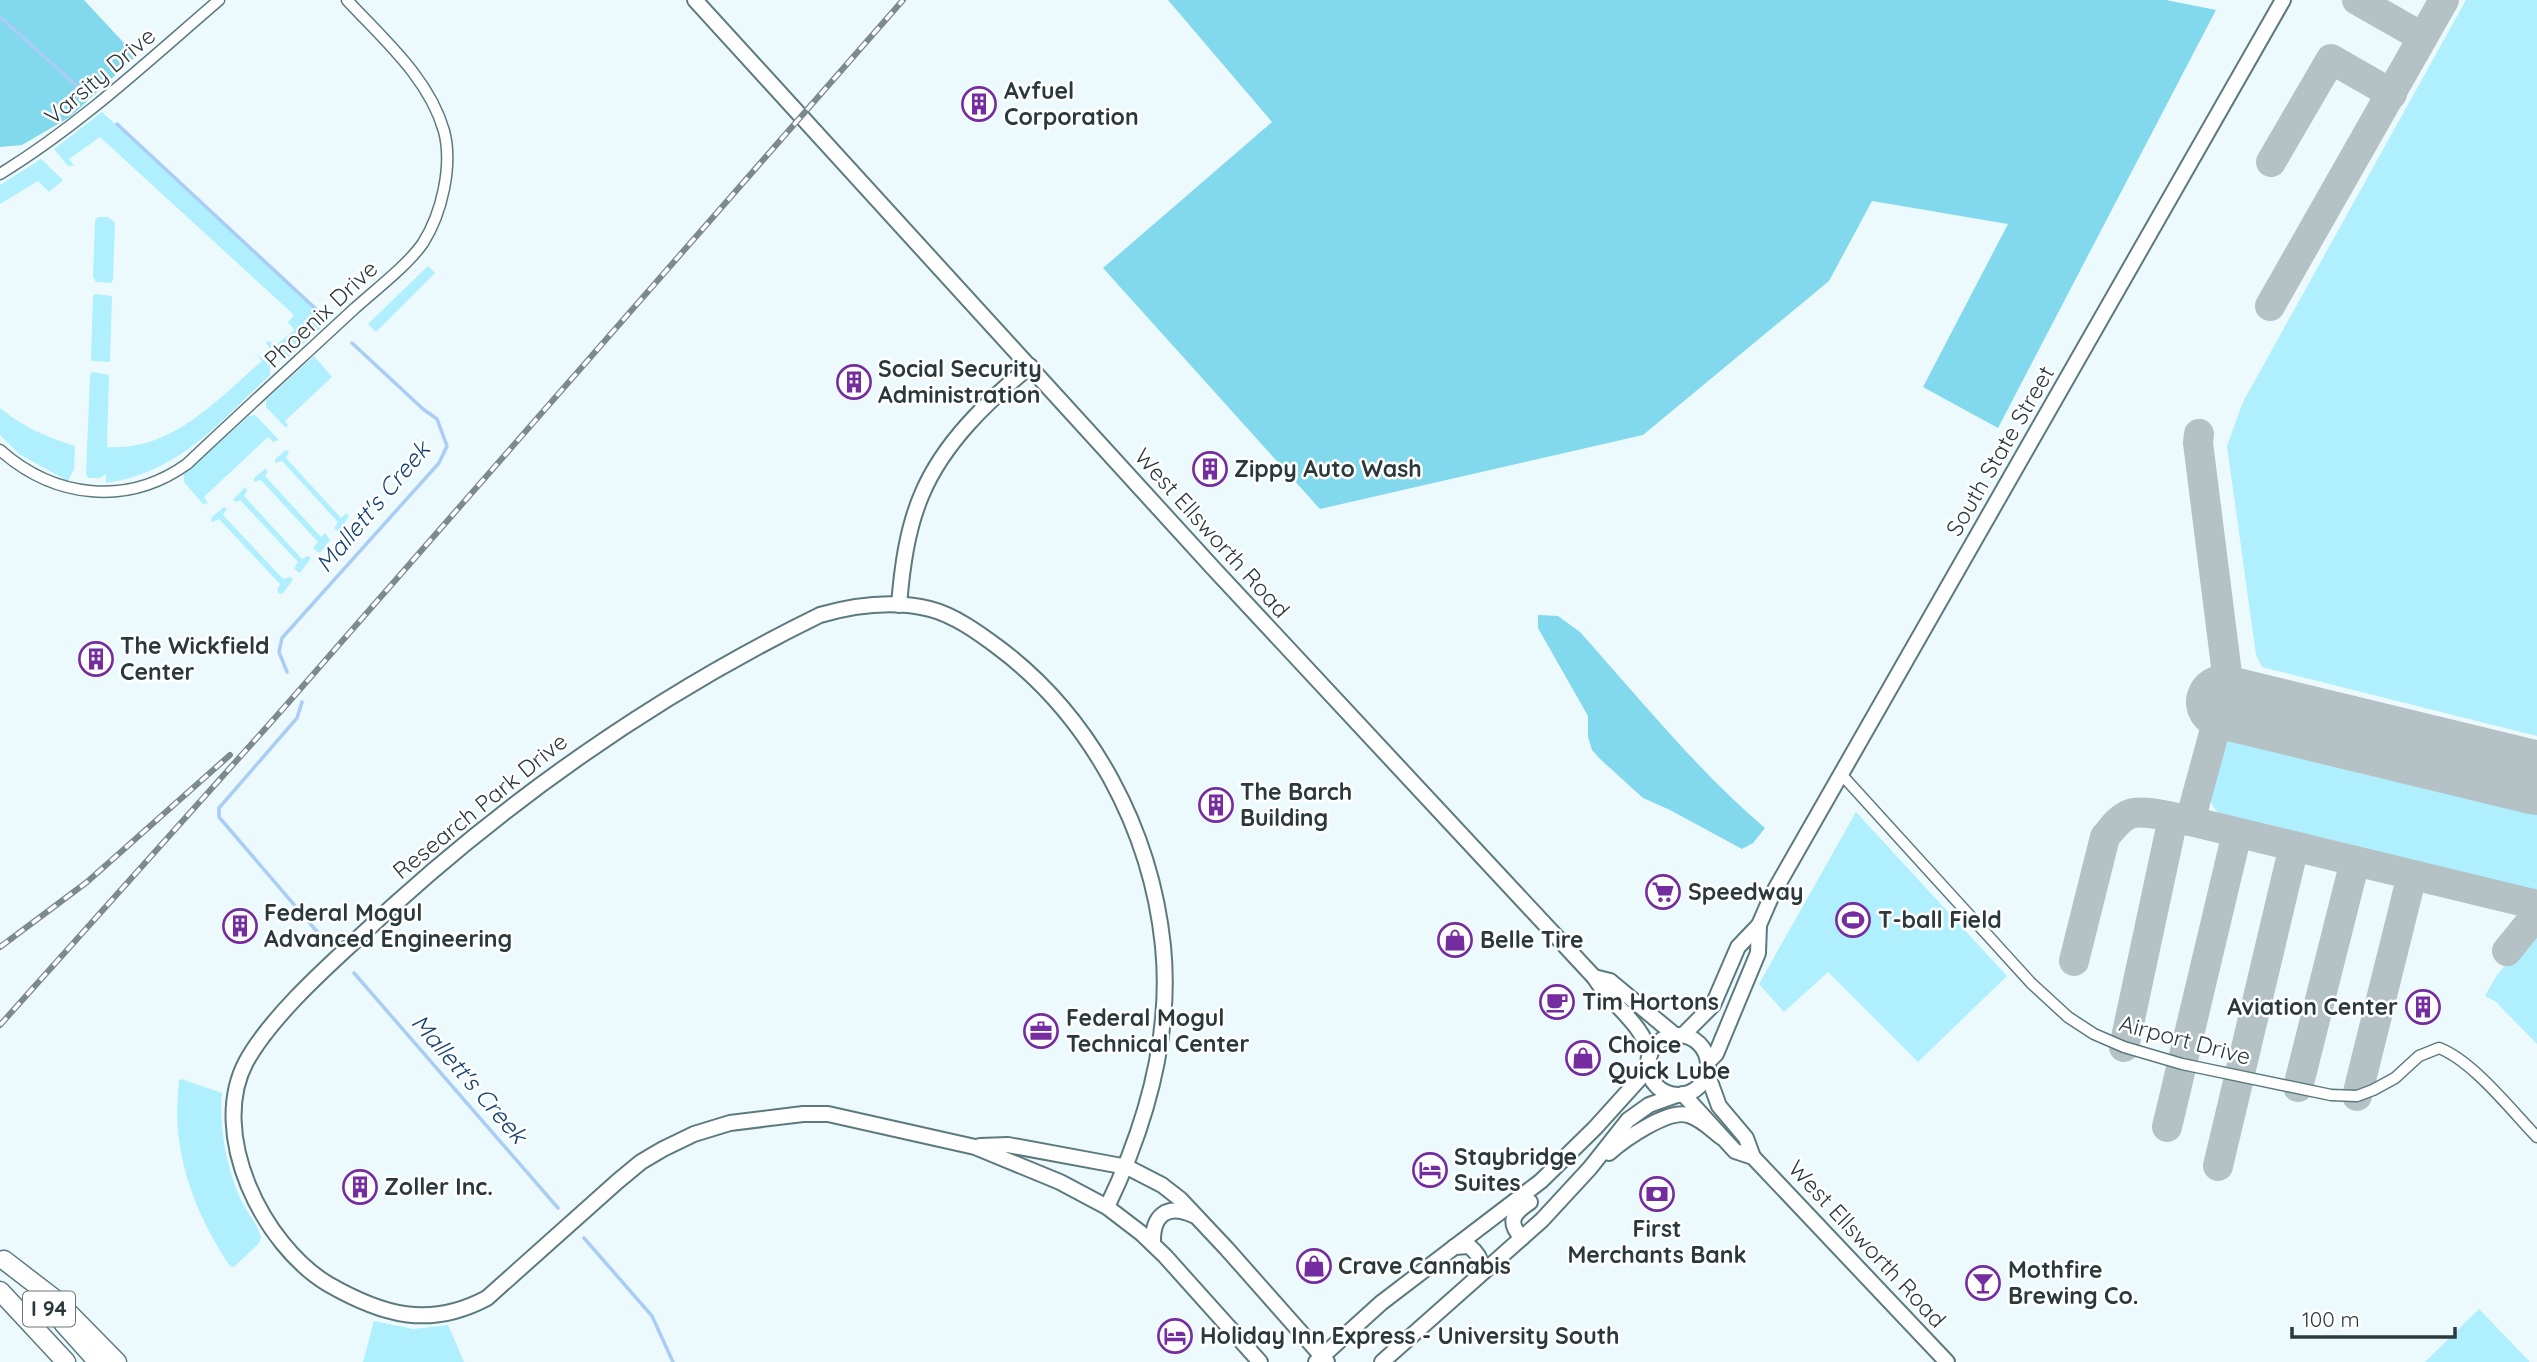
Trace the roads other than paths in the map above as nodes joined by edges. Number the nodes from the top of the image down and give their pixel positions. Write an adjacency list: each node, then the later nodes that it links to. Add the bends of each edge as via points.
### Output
1 (219, 0): 5 (street, Varsity Drive, via 95,107 43,148)
2 (347, 0): 7 (street, Phoenix Drive, via 423,86 445,134 444,183 423,243 173,474 127,489 85,491 58,486)
3 (695, 0): 6 (main road, West Ellsworth Road)
4 (2283, 0): 9 (main road, South State Street)
5 (0, 174)
6 (1030, 366): 8 (main road, via 977,414 931,476 907,542); 11 (main road, West Ellsworth Road)
7 (0, 450)
8 (899, 605): 19 (main road, Research Park Drive, via 842,609 800,625 675,694 538,785 426,875 280,1017 245,1063 235,1091 234,1124 239,1159 254,1200 277,1237 302,1263 369,1305 427,1317 470,1307 486,1298 641,1162 694,1134 768,1117 828,1114); 22 (main road, Research Park Drive, via 931,609 961,623 1014,659 1084,736 1128,812 1155,902 1164,987 1158,1061)
9 (1841, 775): 10 (main road, South State Street); 18 (street, Airport Drive, via 2031,983 2094,1034 2182,1064 2331,1095 2357,1096 2373,1090 2419,1056 2439,1048 2469,1066)
10 (1759, 925): 12 (main road, South State Street, via 1738,947 1713,1005); 14 (main road, South State Street, via 1758,953)
11 (1594, 977): 12 (main road, West Ellsworth Road, via 1610,981); 13 (main road, West Ellsworth Road, via 1633,1023)
12 (1679, 1036): 13 (main road, via 1661,1041); 14 (main road, via 1698,1043)
13 (1650, 1058): 15 (main road, via 1656,1084); 16 (main road, via 1642,1076)
14 (1707, 1067): 15 (main road, via 1701,1085); 20 (main road, West Ellsworth Road, via 1719,1106 1746,1138)
15 (1680, 1094): 17 (main road, West Ellsworth Road); 23 (main road, via 1637,1111)
16 (1588, 1135): 21 (main road); 24 (main road, via 1598,1146 1568,1181)
17 (1721, 1137): 20 (main road, West Ellsworth Road, via 1735,1150); 23 (main road, via 1691,1115 1675,1114 1627,1139)
18 (2537, 1137)
19 (975, 1147): 22 (main road, Research Park Drive, via 1008,1145); 25 (main road, Research Park Drive)
20 (1753, 1157): 39 (main road, West Ellsworth Road)
21 (1557, 1166): 27 (main road, via 1554,1181 1515,1214 1515,1227); 29 (main road)
22 (1127, 1167): 25 (main road, Research Park Drive); 26 (main road, Research Park Drive, via 1162,1185)
23 (1584, 1174): 24 (main road)
24 (1563, 1199): 27 (main road)
25 (1107, 1207): 28 (main road, Research Park Drive)
26 (1197, 1217): 28 (main road, via 1171,1210 1152,1229); 34 (main road, Research Park Drive)
27 (1522, 1238): 31 (main road)
28 (1153, 1244): 37 (main road, Research Park Drive)
29 (1454, 1247): 31 (main road, via 1469,1246 1480,1256 1482,1266); 34 (main road, via 1381,1303)
30 (2, 1258): 35 (highway, I 94); 36 (highway, via 56,1300)
31 (1471, 1283): 38 (main road)
32 (0, 1291): 33 (highway, I 94)
33 (63, 1359)
34 (1322, 1360)
35 (99, 1362)
36 (117, 1362)
37 (1260, 1362)
38 (1382, 1362)
39 (1947, 1362)

